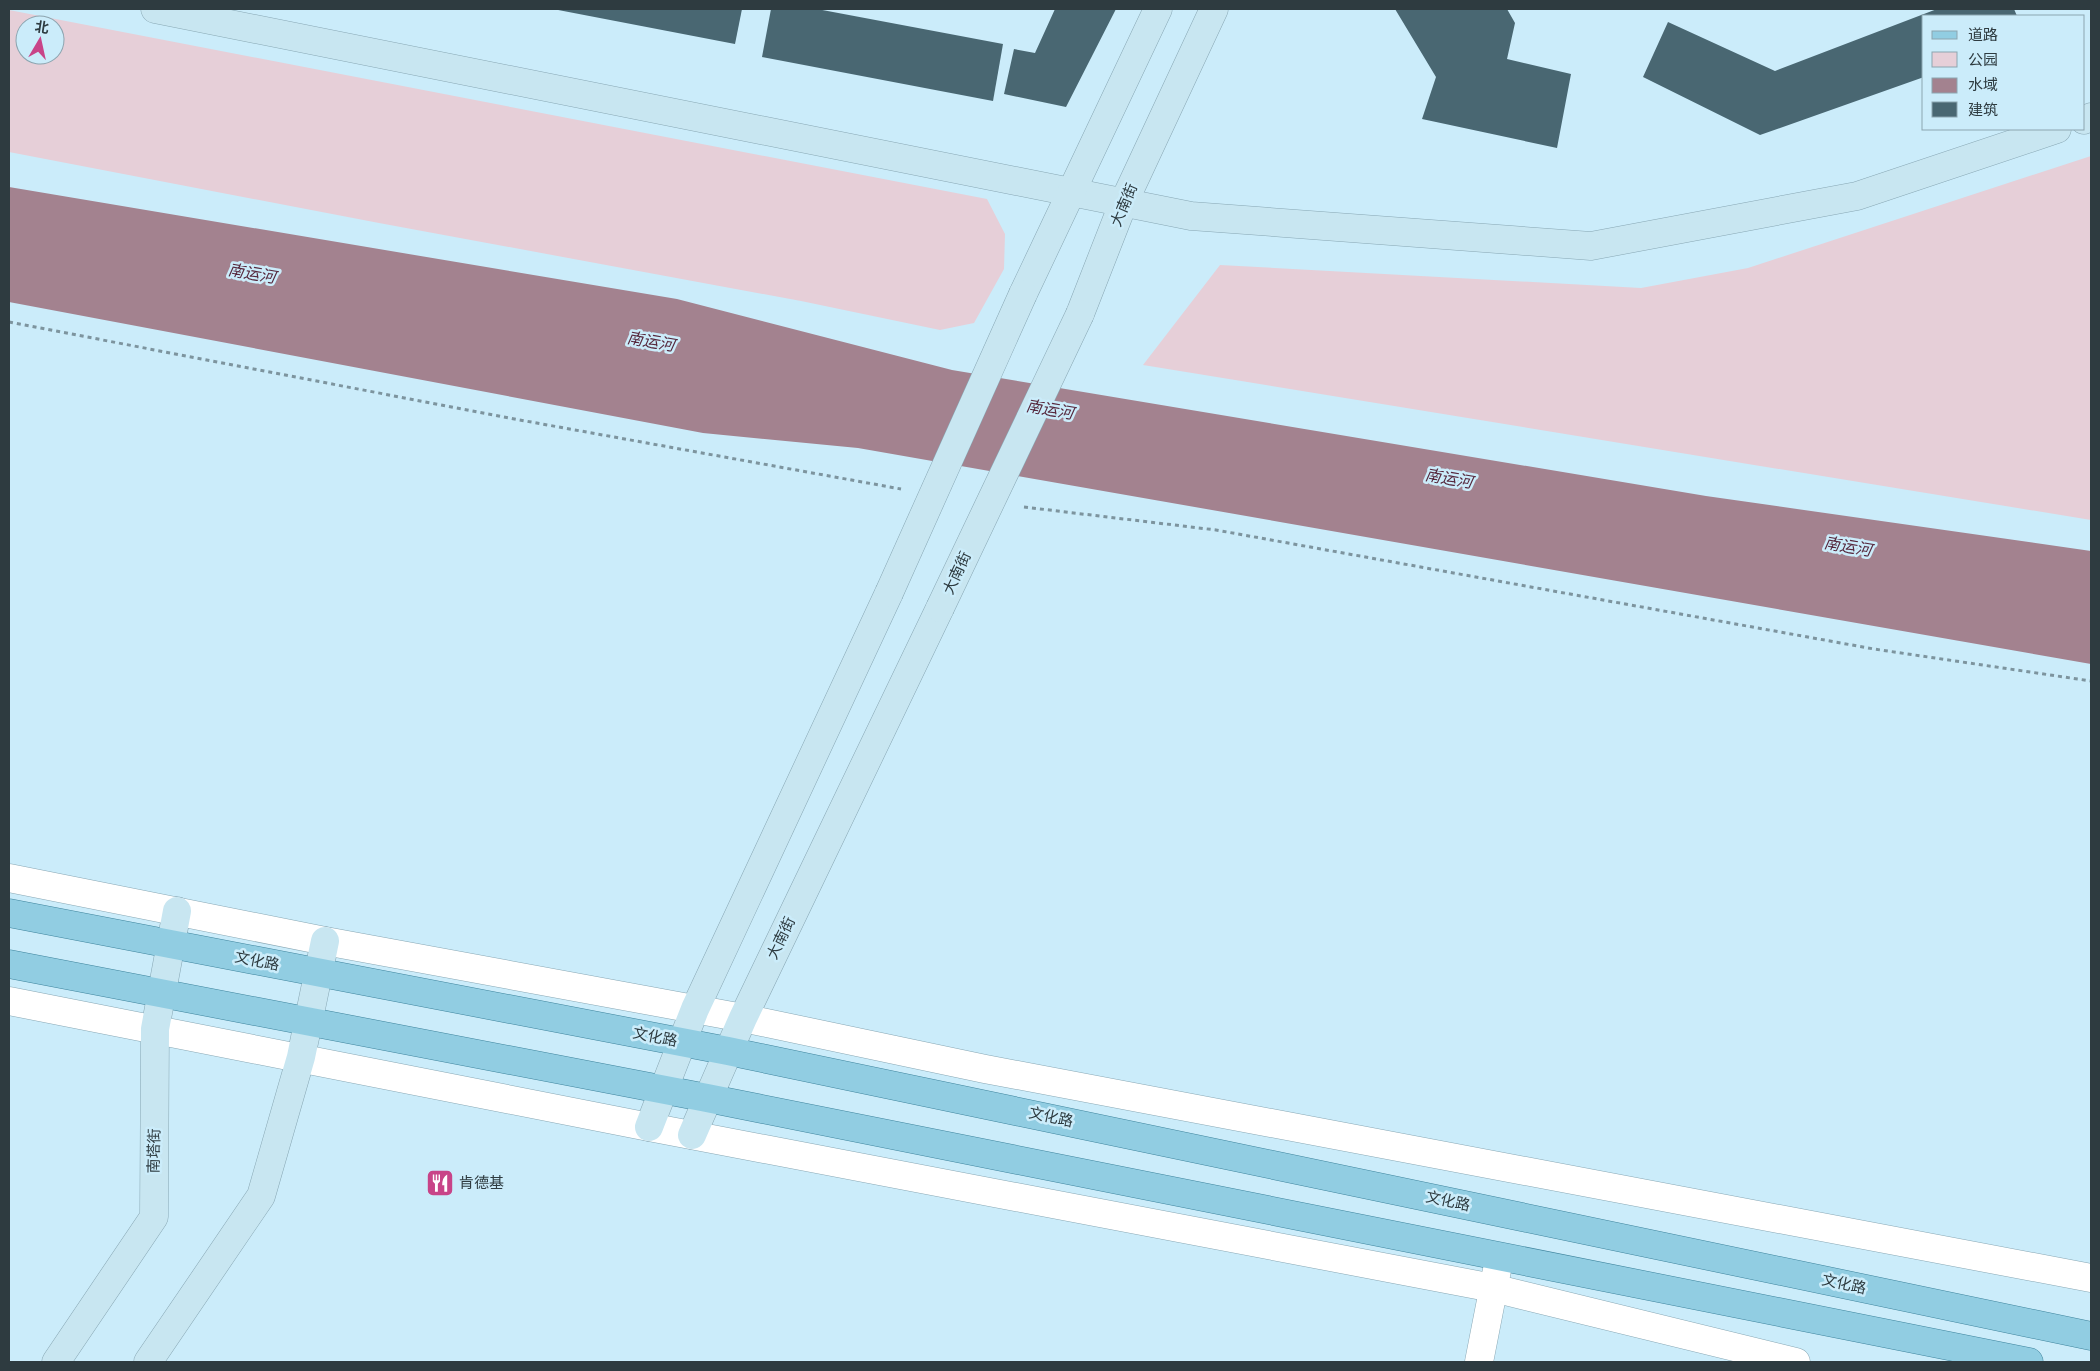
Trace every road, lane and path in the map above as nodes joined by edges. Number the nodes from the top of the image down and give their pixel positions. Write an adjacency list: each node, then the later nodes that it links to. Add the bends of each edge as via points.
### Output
1 (155, 9): 5 (street)
2 (1158, 9): 5 (street)
3 (1214, 9): 6 (street, 大南街)
4 (2054, 130): 6 (street, via 1858,196 1591,246 1191,216)
5 (1072, 192): 6 (street); 20 (street, bridge)
6 (1123, 204): 21 (street, 大南街, bridge, via 1080,314)
7 (9, 322): 8 (path)
8 (906, 490)
9 (1019, 506): 10 (path, via 1216,530 1864,647)
10 (2091, 681)
11 (9, 878): 12 (street)
12 (177, 911): 14 (street); 15 (street, 南塔街)
13 (9, 913): 15 (main road, 文化路)
14 (325, 941): 17 (street); 20 (street)
15 (171, 944): 17 (main road, 文化路); 18 (street, 南塔街)
16 (9, 964): 18 (main road)
17 (320, 973): 22 (street); 24 (main road, 文化路)
18 (161, 993): 22 (main road); 23 (street, 南塔街)
19 (9, 1001): 23 (street)
20 (695, 1009): 21 (street); 24 (street)
21 (743, 1018): 25 (street, 大南街); 27 (street)
22 (310, 1021): 26 (street); 28 (main road)
23 (156, 1029): 26 (street); 37 (street, 南塔街, via 154,1217)
24 (681, 1042): 25 (main road, 文化路); 28 (street)
25 (728, 1051): 29 (street, 大南街); 30 (main road, 文化路)
26 (302, 1057): 31 (street); 38 (street, via 261,1196)
27 (985, 1069): 30 (street); 34 (street)
28 (662, 1090): 29 (main road); 31 (street)
29 (707, 1098): 32 (street, 大南街); 33 (main road)
30 (982, 1103): 36 (main road, 文化路)
31 (649, 1127): 32 (street)
32 (692, 1135): 35 (street)
33 (1500, 1255): 35 (street); 41 (main road)
34 (2091, 1278)
35 (1493, 1288): 39 (street); 40 (street)
36 (2091, 1336)
37 (56, 1362)
38 (148, 1362)
39 (1479, 1362)
40 (1796, 1362)
41 (2029, 1362)

